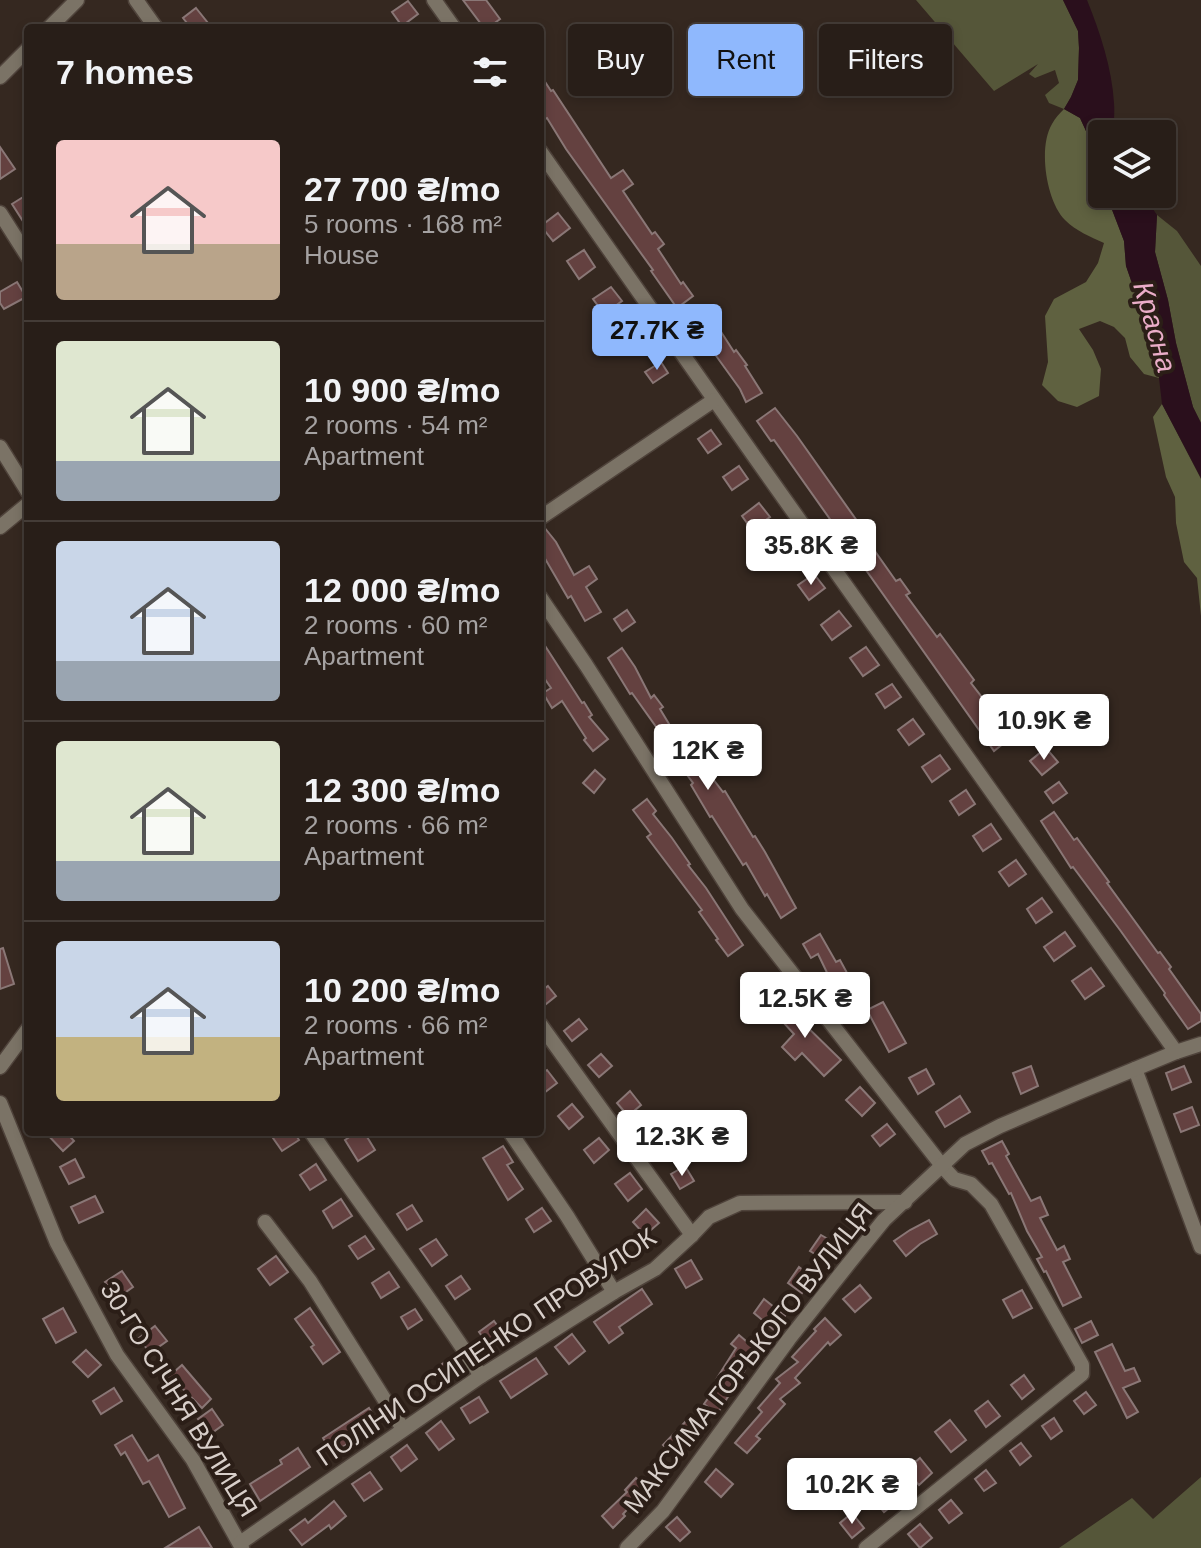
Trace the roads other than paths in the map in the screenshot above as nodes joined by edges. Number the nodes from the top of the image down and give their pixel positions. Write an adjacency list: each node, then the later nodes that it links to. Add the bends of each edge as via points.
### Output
1 (77, 0): 4 (street)
2 (136, 0): 5 (street)
3 (434, 0): 6 (street)
4 (53, 24)
5 (153, 24)
6 (451, 24)
7 (24, 53): 8 (street)
8 (0, 77)
9 (544, 157): 12 (street)
10 (0, 213): 11 (street)
11 (24, 251)
12 (714, 400): 16 (street); 22 (street)
13 (0, 447): 14 (street)
14 (24, 486)
15 (24, 507): 17 (street)
16 (544, 515)
17 (0, 527)
18 (544, 603): 28 (street, via 742,909)
19 (544, 1030): 31 (street)
20 (24, 1034): 23 (street)
21 (1201, 1044): 22 (street, МАКСИМА ГОРЬКОГО ВУЛИЦЯ)
22 (1176, 1052): 24 (street, МАКСИМА ГОРЬКОГО ВУЛИЦЯ)
23 (0, 1067)
24 (1135, 1069): 28 (street, МАКСИМА ГОРЬКОГО ВУЛИЦЯ, via 1000,1126 965,1144); 32 (street)
25 (0, 1103): 36 (street, 30-ГО СІЧНЯ ВУЛИЦЯ, via 57,1243 117,1355 193,1460)
26 (314, 1136): 34 (street)
27 (513, 1136): 33 (street)
28 (943, 1167): 29 (street, МАКСИМА ГОРЬКОГО ВУЛИЦЯ); 38 (street, via 991,1204 1082,1365 1082,1374)
29 (905, 1202): 31 (street, ПОЛІНИ ОСИПЕНКО ПРОВУЛОК, via 740,1203 709,1217); 37 (street, МАКСИМА ГОРЬКОГО ВУЛИЦЯ, via 850,1262 663,1511)
30 (265, 1222): 35 (street, via 310,1281)
31 (692, 1235): 33 (street, ПОЛІНИ ОСИПЕНКО ПРОВУЛОК, via 655,1269)
32 (1201, 1247)
33 (614, 1292): 34 (street, ПОЛІНИ ОСИПЕНКО ПРОВУЛОК)
34 (481, 1376): 35 (street, ПОЛІНИ ОСИПЕНКО ПРОВУЛОК)
35 (403, 1429): 36 (street, ПОЛІНИ ОСИПЕНКО ПРОВУЛОК)
36 (241, 1546)
37 (627, 1548)
38 (866, 1548)

